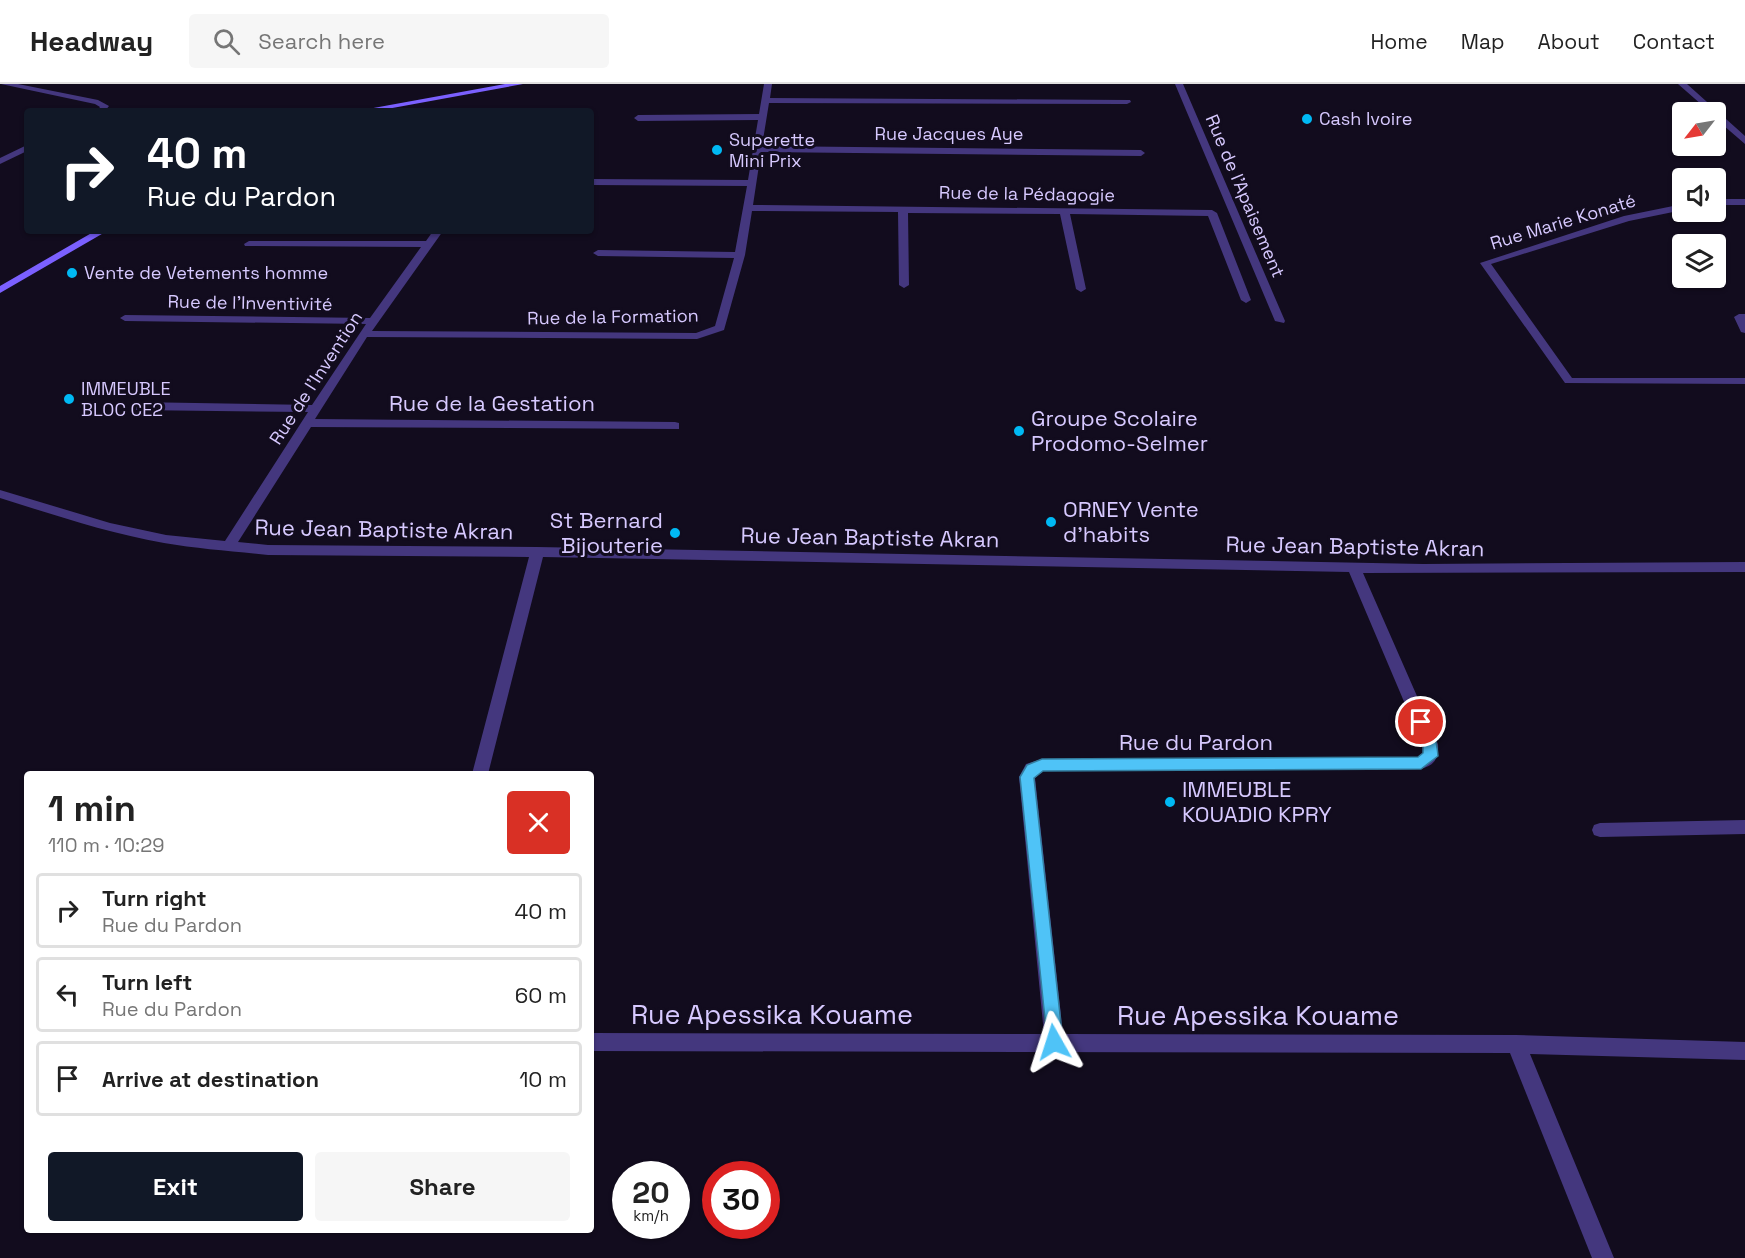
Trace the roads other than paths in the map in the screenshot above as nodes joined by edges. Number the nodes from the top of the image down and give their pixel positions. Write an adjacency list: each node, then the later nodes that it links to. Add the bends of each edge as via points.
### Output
1 (5, 84): 7 (street)
2 (74, 84): 7 (street)
3 (519, 84): 12 (street)
4 (768, 84): 8 (street, Rue de la Formation)
5 (1179, 84): 42 (street, Rue de l'Apaisement)
6 (1682, 84): 10 (street)
7 (54, 93): 11 (street, via 98,102)
8 (765, 100): 9 (street); 13 (street, Rue de la Formation)
9 (1127, 102)
10 (1702, 102)
11 (103, 108)
12 (379, 108)
13 (762, 117): 14 (street); 18 (street, Rue de la Formation)
14 (638, 118)
15 (1726, 124): 16 (street)
16 (1745, 141)
17 (24, 149): 20 (street)
18 (757, 149): 19 (street, Rue Jacques Aye); 22 (street, Rue de la Formation)
19 (1140, 153)
20 (0, 161)
21 (594, 182): 22 (street)
22 (751, 183): 25 (street, Rue de la Formation)
23 (1726, 202): 24 (street)
24 (1745, 202)
25 (747, 208): 26 (street, Rue de la Pédagogie); 34 (street, Rue de la Formation)
26 (903, 209): 28 (street, Rue de la Pédagogie); 35 (street)
27 (1672, 209): 45 (street, Rue Marie Konaté, via 1627,218 1485,263 1569,381)
28 (1064, 211): 36 (street); 38 (street, Rue de la Pédagogie, via 1212,213)
29 (97, 234): 37 (street)
30 (436, 234): 32 (street, Rue de l'Invention)
31 (249, 244): 32 (street)
32 (429, 244): 41 (street, Rue de l'Invention)
33 (598, 253): 34 (street)
34 (740, 255): 44 (street, Rue de la Formation, via 720,328 697,336)
35 (904, 285)
36 (1081, 289)
37 (0, 290)
38 (1246, 300)
39 (1745, 317): 43 (street, via 1739,317)
40 (125, 318): 41 (street, Rue de l'Inventivité)
41 (374, 321): 44 (street, Rue de l'Invention)
42 (1280, 321)
43 (1745, 330)
44 (364, 334): 47 (street, Rue de l'Invention)
45 (1745, 381)
46 (135, 406): 47 (street)
47 (318, 409): 48 (street, Rue de l'Invention)
48 (309, 423): 49 (street, Rue de la Gestation); 51 (street, Rue de l'Invention)
49 (675, 426)
50 (0, 494): 51 (street, Rue Jean Baptiste Akran, via 109,527)
51 (228, 547): 52 (street, Rue Jean Baptiste Akran)
52 (537, 552): 54 (street, Rue Jean Baptiste Akran); 55 (street)
53 (1745, 567): 54 (street, Rue Jean Baptiste Akran)
54 (1354, 568): 59 (street, Rue du Pardon, via 1430,744 1431,756 1421,763 1042,765 1032,769 1027,777)
55 (481, 771)
56 (1745, 827): 57 (street)
57 (1600, 830)
58 (594, 1042): 59 (street, Rue Apessika Kouame)
59 (1054, 1042): 60 (street, Rue Apessika Kouame)
60 (1516, 1044): 61 (street, Rue Apessika Kouame); 62 (street)
61 (1745, 1051)
62 (1603, 1258)

